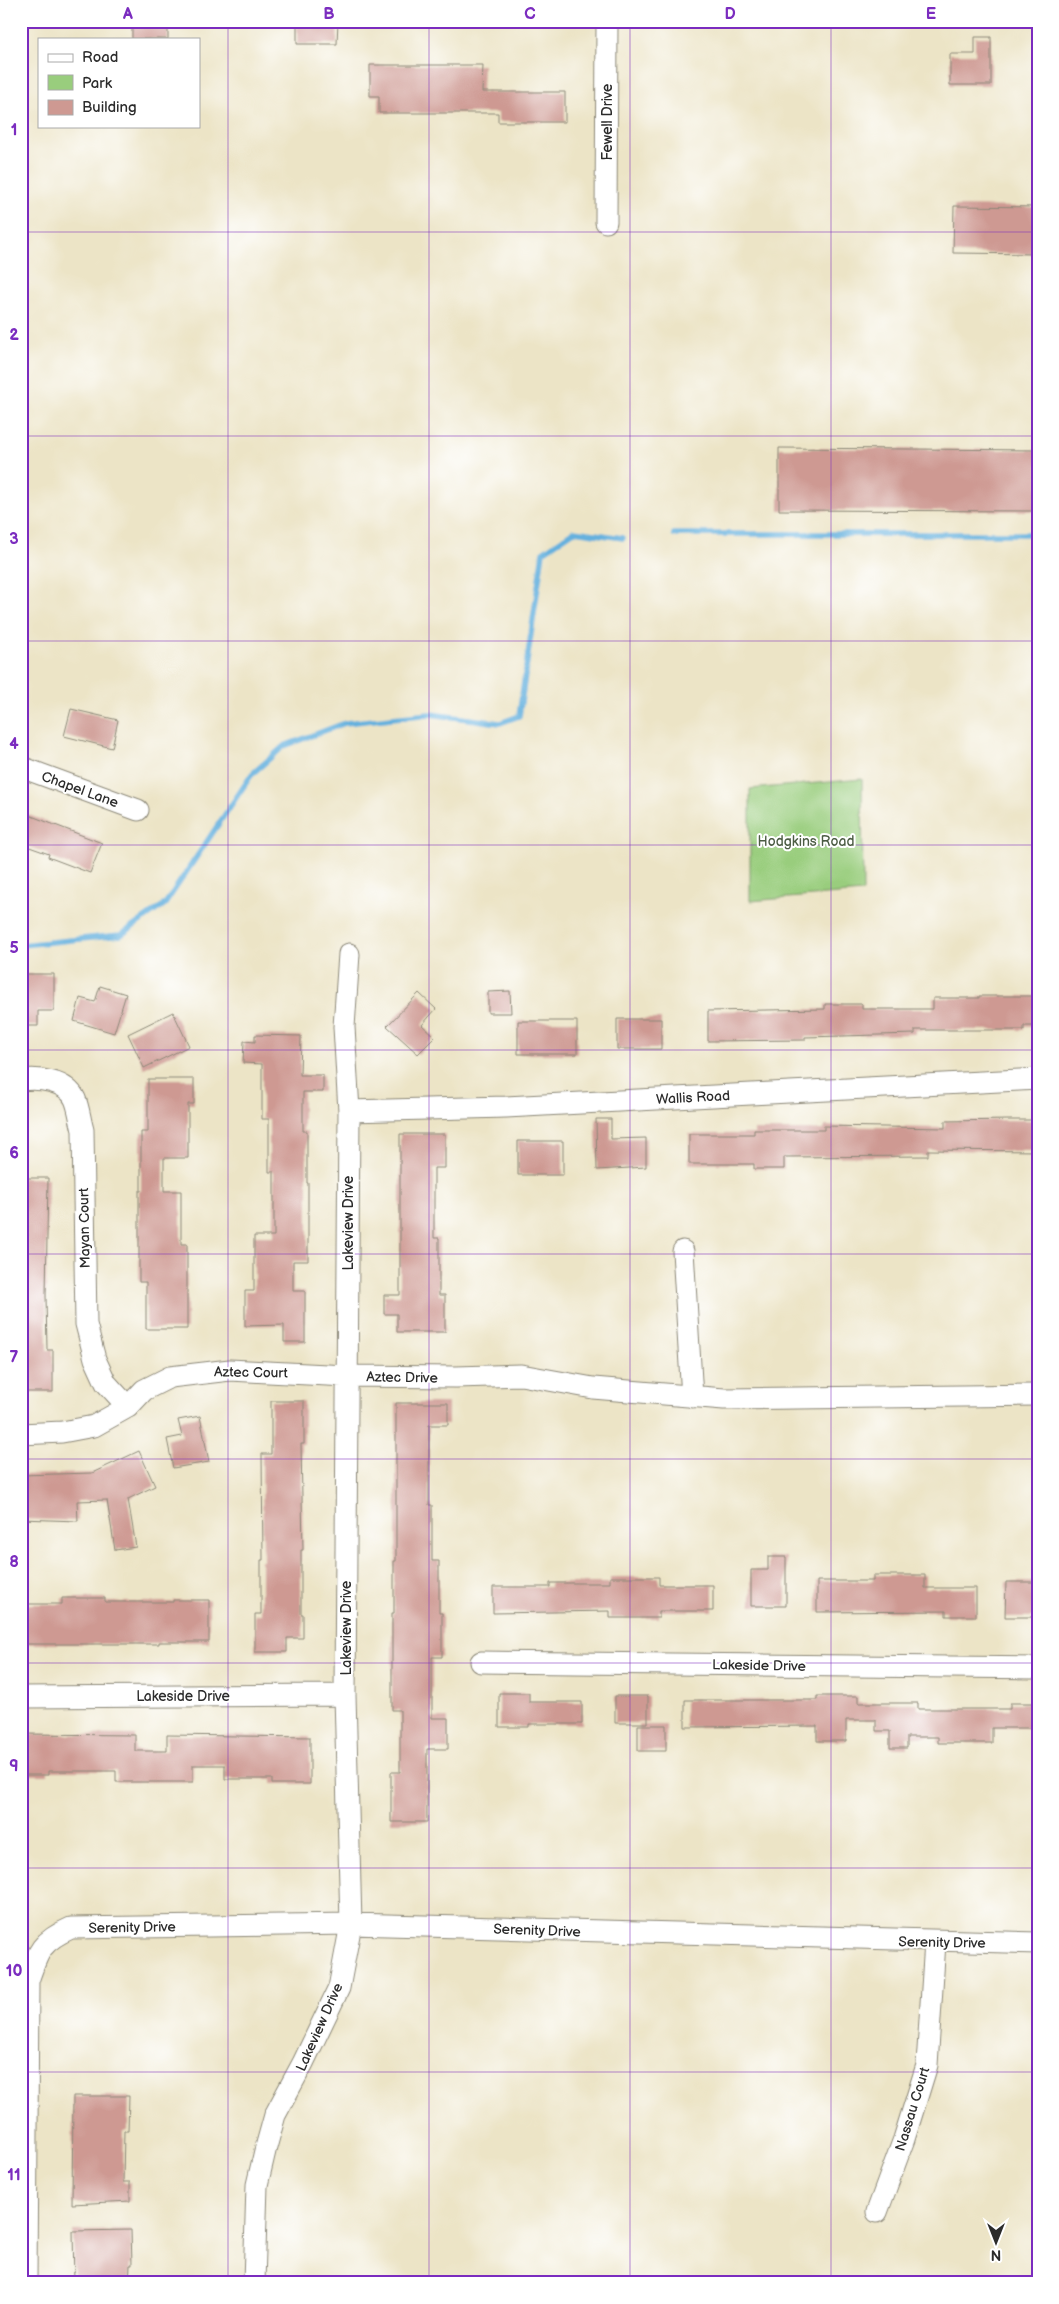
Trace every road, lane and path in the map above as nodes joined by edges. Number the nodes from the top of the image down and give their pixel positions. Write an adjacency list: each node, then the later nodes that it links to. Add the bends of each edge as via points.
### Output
1 (607, 21): 2 (street, Fewell Drive)
2 (606, 222)
3 (21, 767): 4 (street, Chapel Lane)
4 (138, 810)
5 (349, 954): 8 (street, Lakeview Drive, via 344,1028)
6 (1038, 1079): 8 (street, Wallis Road, via 506,1107)
7 (21, 1080): 13 (street, Mayan Court, via 38,1078 52,1082 69,1089 75,1099 83,1130 86,1324 95,1359 106,1383)
8 (349, 1111): 10 (street, Lakeview Drive)
9 (683, 1251): 12 (street)
10 (347, 1376): 12 (street, Aztec Drive, via 456,1378 521,1374 592,1388); 13 (street, Aztec Court, via 230,1370 200,1372 170,1378 144,1390); 17 (street, Lakeview Drive)
11 (1038, 1395): 12 (street, Aztec Drive)
12 (692, 1397)
13 (128, 1407): 14 (street, Aztec Court, via 94,1426)
14 (21, 1434)
15 (481, 1662): 16 (street, Lakeside Drive)
16 (1038, 1668)
17 (345, 1695): 18 (street, Lakeside Drive); 19 (street, Lakeview Drive)
18 (21, 1697)
19 (351, 1924): 20 (street, Serenity Drive); 23 (street, Serenity Drive, via 71,1928 52,1936 42,1946 28,1981 27,2001); 24 (street, Lakeview Drive, via 339,1988 275,2115 265,2151 257,2185)
20 (935, 1942): 21 (street, Serenity Drive); 22 (street, Nassau Court, via 927,2065)
21 (1038, 1943)
22 (877, 2212)
23 (26, 2283)
24 (254, 2283)

